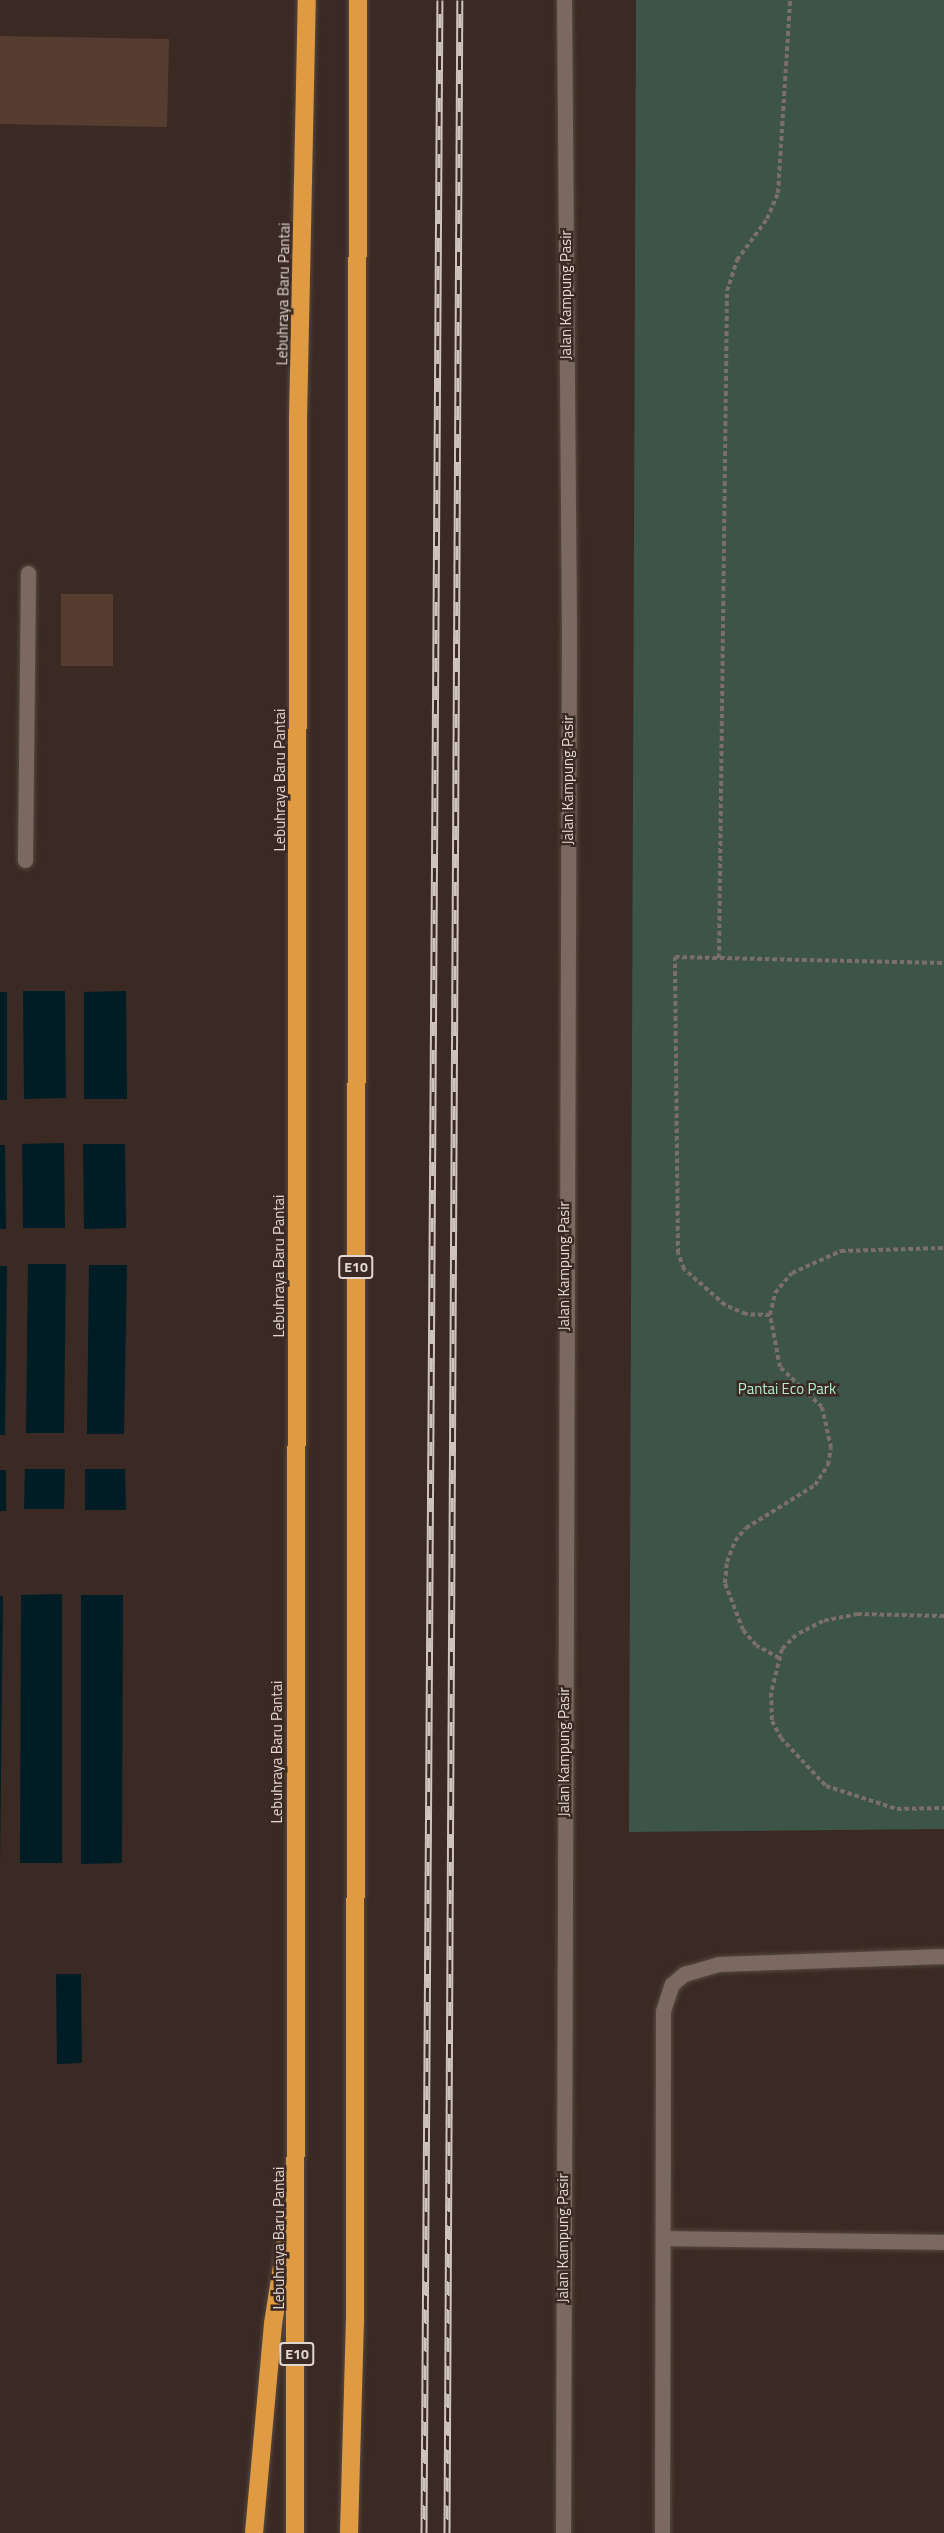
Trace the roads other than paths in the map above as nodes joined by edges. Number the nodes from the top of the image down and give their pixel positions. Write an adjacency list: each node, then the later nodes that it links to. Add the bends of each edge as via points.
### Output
1 (307, 0): 7 (highway, Lebuhraya Baru Pantai / E10, via 298,419)
2 (358, 0): 12 (highway, E10, via 355,2323)
3 (564, 0): 13 (street, Jalan Kampung Pasir, via 569,646)
4 (28, 573): 5 (street)
5 (25, 860)
6 (944, 1956): 8 (street, via 718,1964 684,1974 672,1984 663,2011)
7 (298, 2175): 10 (highway, via 273,2324); 11 (highway, Lebuhraya Baru Pantai / E10)
8 (665, 2238): 9 (street); 14 (street)
9 (944, 2242)
10 (254, 2533)
11 (295, 2533)
12 (349, 2533)
13 (563, 2533)
14 (662, 2533)

